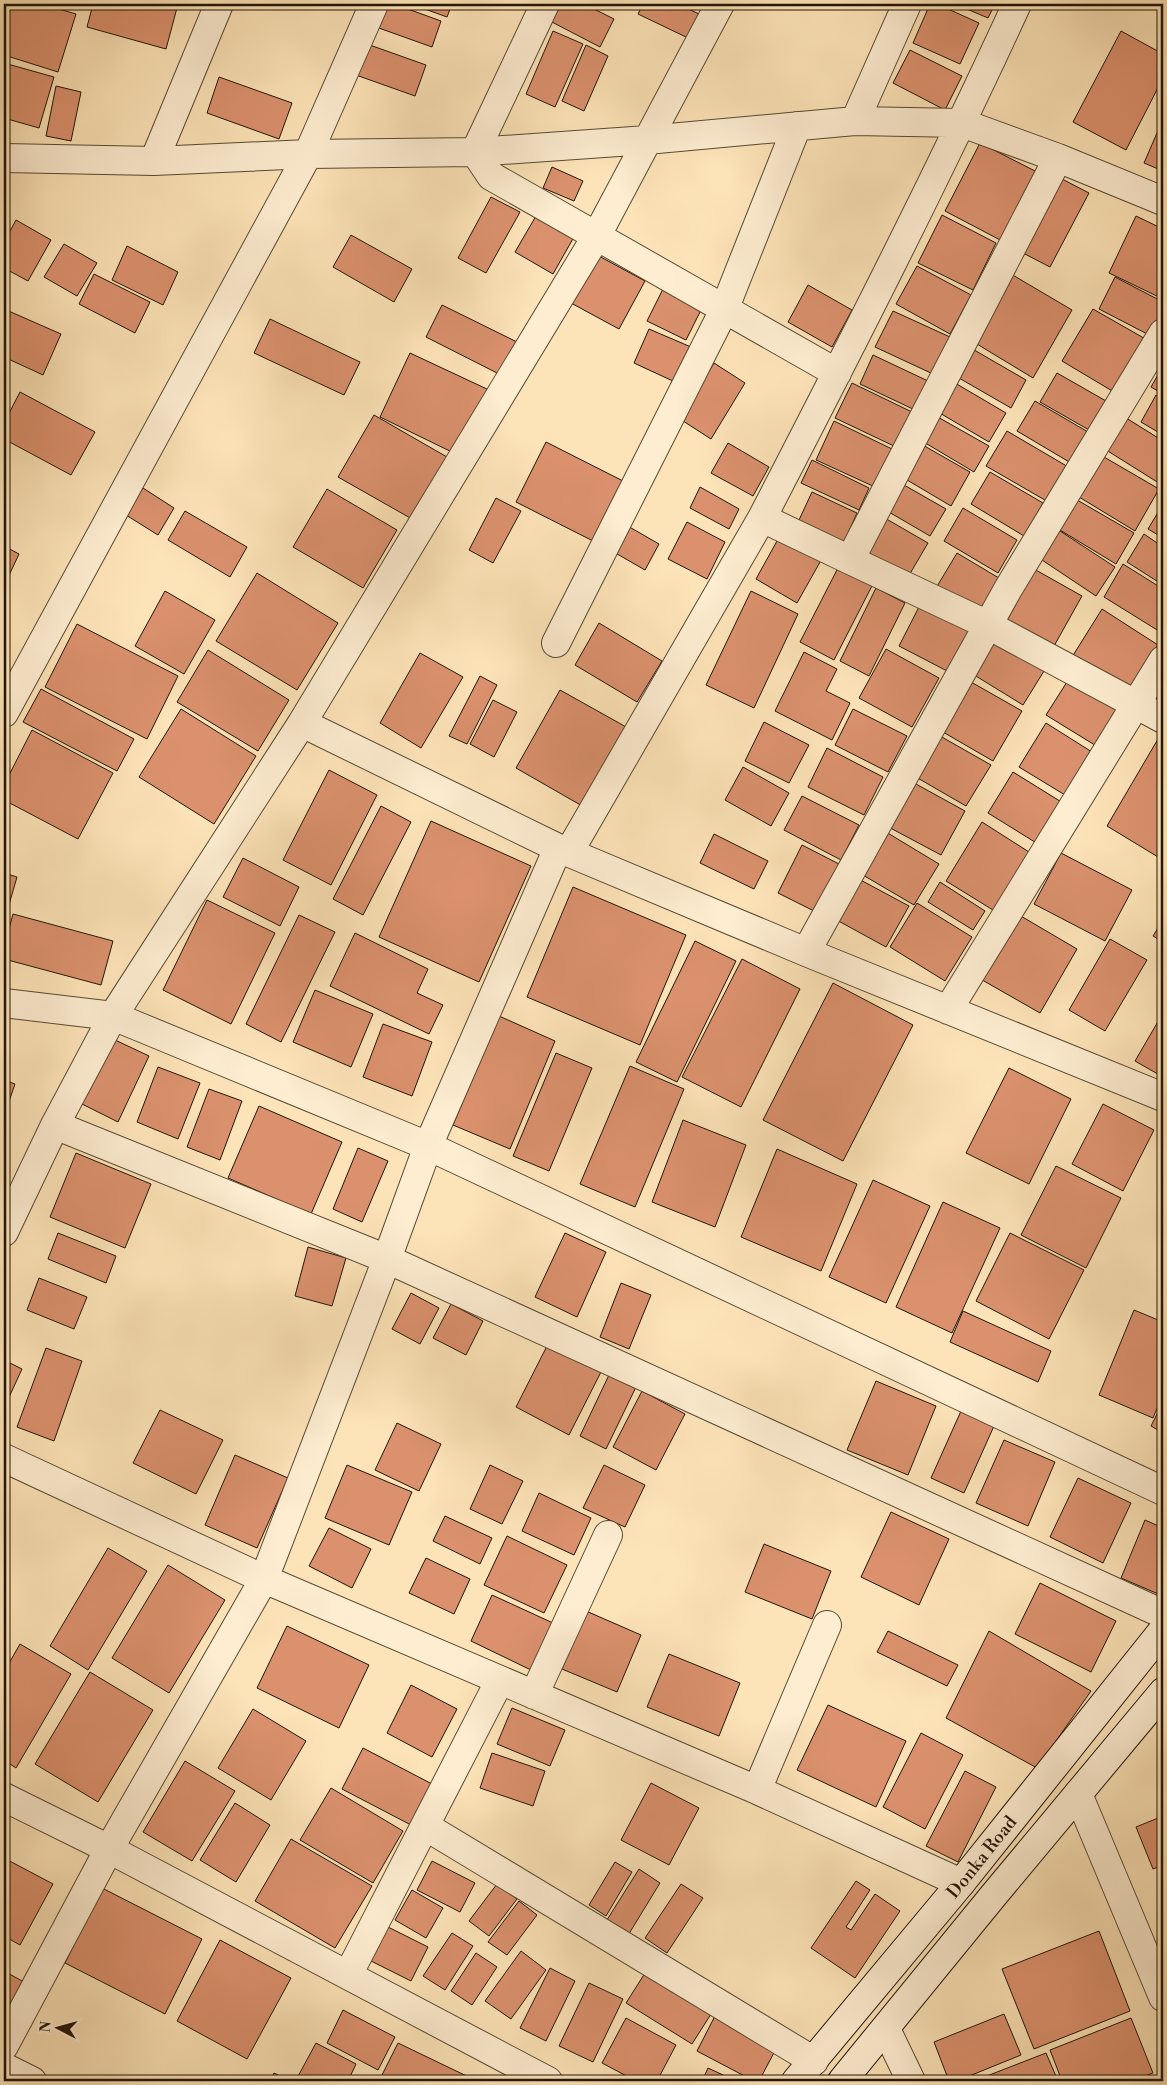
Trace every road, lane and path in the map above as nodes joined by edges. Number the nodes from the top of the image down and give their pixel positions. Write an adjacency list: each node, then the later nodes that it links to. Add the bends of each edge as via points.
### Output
1 (219, 4): 15 (street)
2 (374, 4): 12 (street)
3 (545, 4): 11 (street)
4 (720, 4): 10 (street)
5 (907, 4): 7 (street)
6 (1017, 4): 8 (street)
7 (856, 121): 8 (street); 9 (street)
8 (962, 123): 14 (street); 20 (street)
9 (797, 126): 10 (street); 18 (street)
10 (647, 140): 11 (street); 17 (street)
11 (475, 152): 12 (street); 17 (street, via 491,176)
12 (308, 154): 15 (street); 27 (street)
13 (4, 158): 15 (street)
14 (1058, 158): 16 (street); 22 (street)
15 (154, 161)
16 (1163, 201)
17 (596, 237): 18 (street); 29 (street)
18 (724, 310): 20 (street); 24 (street)
19 (1163, 333): 23 (street)
20 (837, 373): 21 (street)
21 (762, 518): 22 (street); 30 (street)
22 (850, 560): 23 (street)
23 (988, 625): 26 (street); 31 (street)
24 (556, 643)
25 (1163, 660): 26 (street)
26 (1136, 704): 28 (street); 33 (street)
27 (4, 713)
28 (1163, 719)
29 (302, 723): 30 (street); 34 (street)
30 (564, 850): 31 (street); 37 (street)
31 (806, 952): 33 (street)
32 (4, 1003): 34 (street)
33 (948, 1010): 35 (street)
34 (114, 1016): 36 (street); 37 (street)
35 (1163, 1097)
36 (56, 1125): 38 (street); 39 (street)
37 (428, 1146): 39 (street); 41 (street)
38 (4, 1232)
39 (388, 1258): 43 (street); 44 (street)
40 (4, 1458): 43 (street)
41 (1163, 1491)
42 (608, 1535): 49 (street)
43 (264, 1579): 47 (street); 54 (street)
44 (1163, 1614)
45 (827, 1625): 50 (street)
46 (1163, 1630): 55 (street, Donka Road)
47 (500, 1680): 49 (street); 53 (street)
48 (1163, 1692): 51 (street, Donka Road)
49 (534, 1695): 50 (street)
50 (757, 1790): 55 (street)
51 (1078, 1794): 57 (street); 58 (street, Donka Road)
52 (4, 1797): 54 (street)
53 (424, 1826): 56 (street); 60 (street)
54 (109, 1849): 56 (street); 59 (street)
55 (961, 1883): 60 (street, Donka Road)
56 (348, 1975): 63 (street)
57 (1163, 1997)
58 (886, 2029): 65 (street, Donka Road); 66 (street)
59 (4, 2046)
60 (814, 2061): 64 (street, Donka Road)
61 (4, 2067): 62 (street)
62 (32, 2081)
63 (548, 2081)
64 (796, 2081)
65 (842, 2081)
66 (911, 2081)

